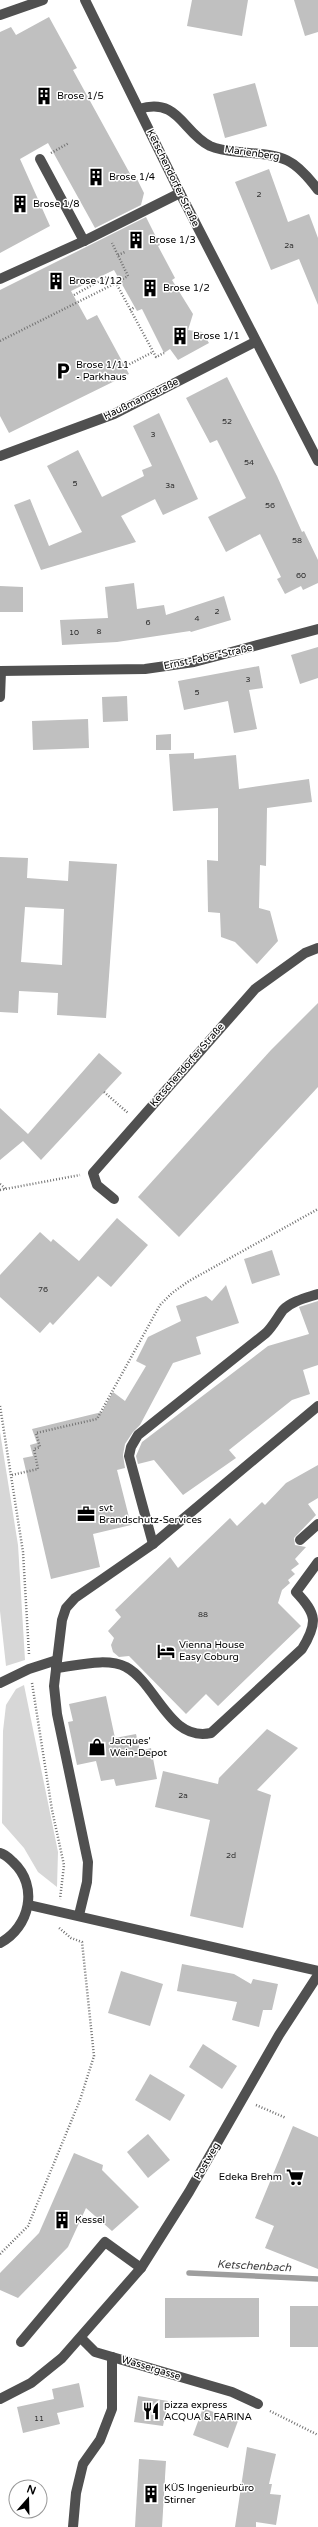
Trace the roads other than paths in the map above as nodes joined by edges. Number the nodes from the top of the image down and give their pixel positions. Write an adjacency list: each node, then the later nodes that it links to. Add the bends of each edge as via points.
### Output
1 (43, 0): 3 (street)
2 (85, 0): 4 (street, Ketschendorfer Straße)
3 (0, 15)
4 (139, 109): 6 (street, Marienberg, via 155,106 174,112 211,147 283,157 303,170); 7 (street, Ketschendorfer Straße)
5 (40, 159): 8 (street)
6 (318, 190)
7 (180, 193): 8 (street); 10 (street, Ketschendorfer Straße)
8 (84, 242): 9 (street)
9 (0, 279)
10 (255, 342): 11 (street, Haußmannstraße, via 114,414); 12 (street, Ketschendorfer Straße)
11 (0, 456)
12 (318, 461)
13 (318, 629): 14 (street, Ernst-Faber-Straße, via 194,662 145,669)
14 (0, 671): 15 (street)
15 (0, 696)
16 (318, 948): 17 (street, Ketschendorfer Straße, via 300,956 255,989 93,1173 97,1185)
17 (114, 1199)
18 (318, 1294): 22 (street, via 294,1302 283,1311 266,1333 138,1436 129,1456)
19 (318, 1406): 22 (street)
20 (318, 1524): 21 (street)
21 (300, 1540)
22 (153, 1544): 24 (street, via 75,1598 66,1608)
23 (318, 1562): 24 (street, via 296,1592 310,1607 315,1621 312,1634 302,1649 212,1733 191,1733 180,1726 126,1667 108,1662)
24 (56, 1664): 25 (street, via 29,1669); 28 (street, via 54,1686 57,1714 88,1862 87,1882)
25 (0, 1683)
26 (0, 1853): 27 (street, via 18,1867 28,1885)
27 (29, 1905): 28 (street); 29 (street, via 22,1924 10,1938)
28 (79, 1915): 30 (street)
29 (0, 1943)
30 (318, 1970)
31 (318, 1975): 32 (street, Postweg, via 279,2035 189,2192)
32 (141, 2268): 33 (street, Postweg); 34 (street, via 105,2242)
33 (82, 2338): 35 (street, Wassergasse, via 95,2352); 36 (street, via 32,2383)
34 (21, 2342)
35 (112, 2356): 37 (street, Wassergasse, via 232,2392); 38 (street, via 112,2409 100,2440 83,2464 76,2493)
36 (0, 2399)
37 (258, 2404)
38 (73, 2527)

